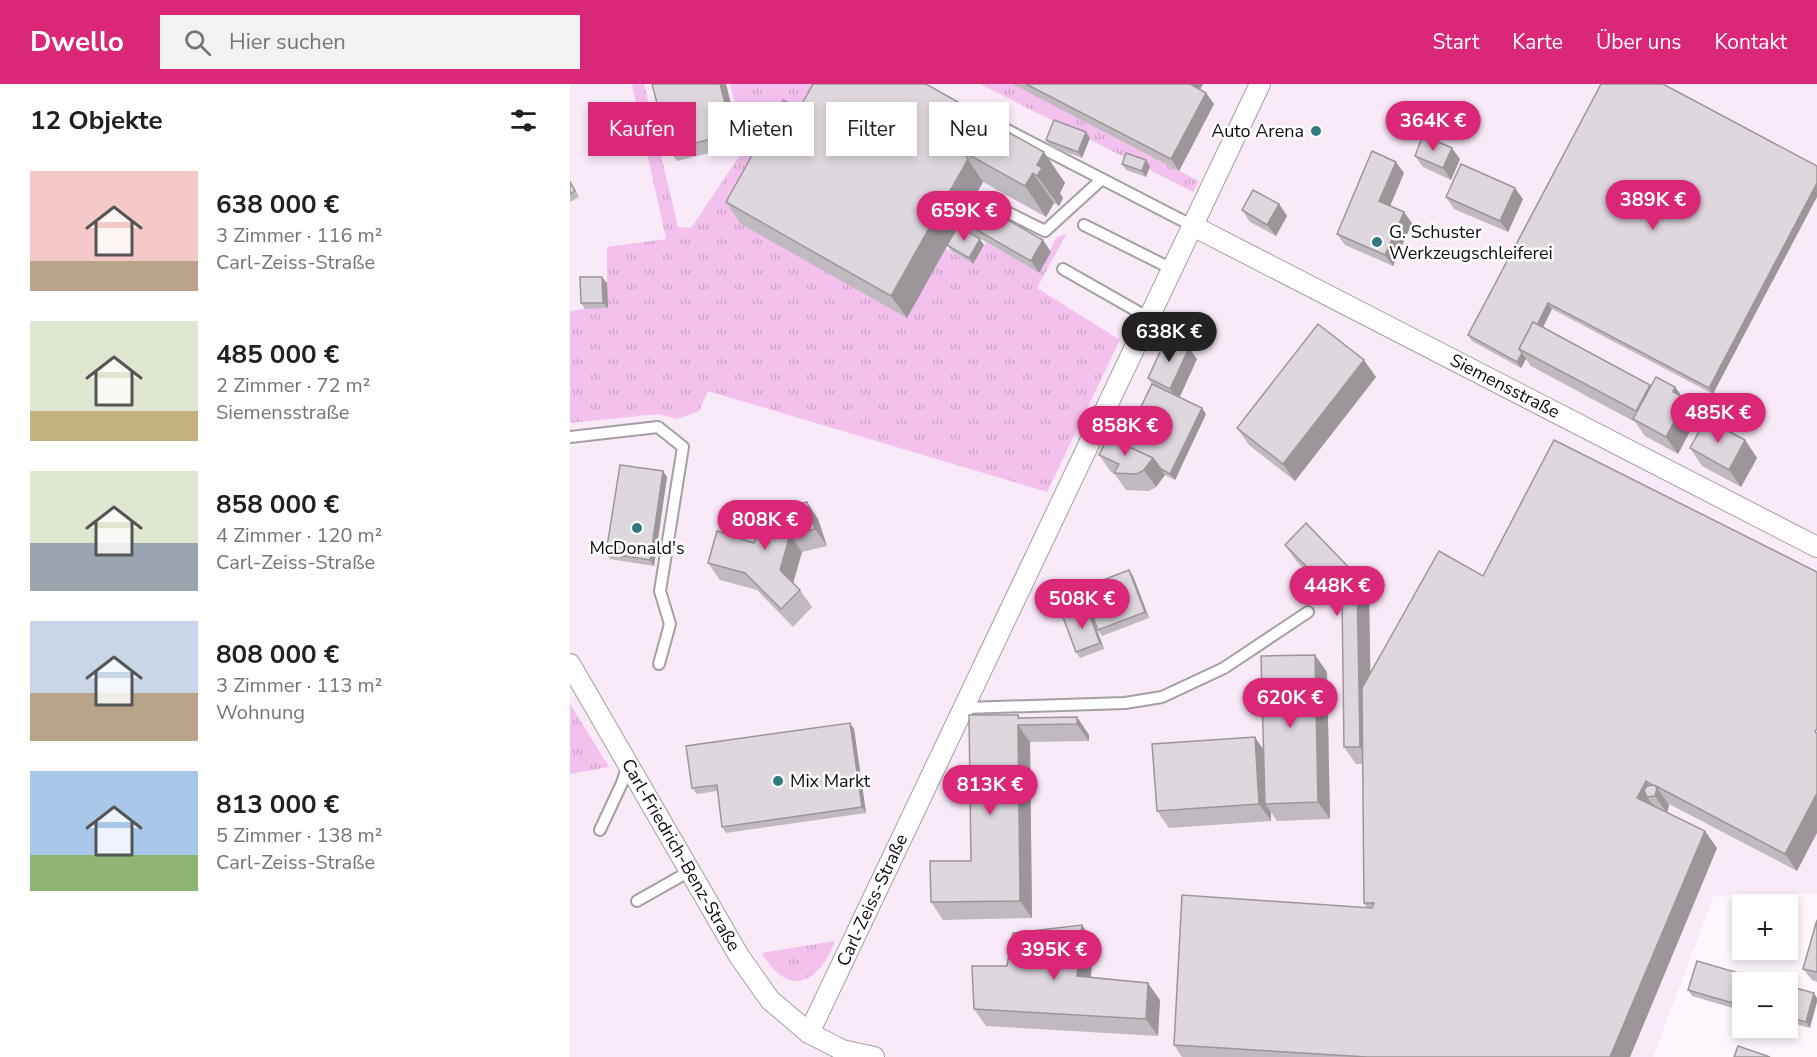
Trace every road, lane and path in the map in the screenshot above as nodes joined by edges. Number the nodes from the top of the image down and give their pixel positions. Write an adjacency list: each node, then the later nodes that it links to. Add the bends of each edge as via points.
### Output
1 (1260, 84): 6 (street, Carl-Zeiss-Straße)
2 (1009, 131): 3 (lane)
3 (1102, 179): 4 (lane, via 1045,231); 6 (lane)
4 (985, 201)
5 (1084, 225): 8 (lane)
6 (1193, 226): 8 (street, Carl-Zeiss-Straße); 11 (street, Siemensstraße)
7 (1063, 269): 9 (lane)
8 (1172, 269): 9 (street, Carl-Zeiss-Straße)
9 (1149, 318): 15 (street, Carl-Zeiss-Straße)
10 (570, 437): 14 (lane, via 658,427 682,447 660,591 670,624)
11 (1817, 547)
12 (1308, 612): 15 (lane, via 1224,668 1162,697 1125,703)
13 (570, 664): 16 (street, Carl-Friedrich-Benz-Straße)
14 (659, 664)
15 (964, 708): 20 (street, Carl-Zeiss-Straße)
16 (628, 764): 17 (lane); 18 (street, Carl-Friedrich-Benz-Straße)
17 (600, 830)
18 (690, 871): 19 (lane); 20 (street, Carl-Friedrich-Benz-Straße, via 739,956 770,1000)
19 (637, 901)
20 (809, 1033): 21 (street, Carl-Friedrich-Benz-Straße)
21 (851, 1054): 22 (street, Carl-Friedrich-Benz-Straße)
22 (874, 1057)

